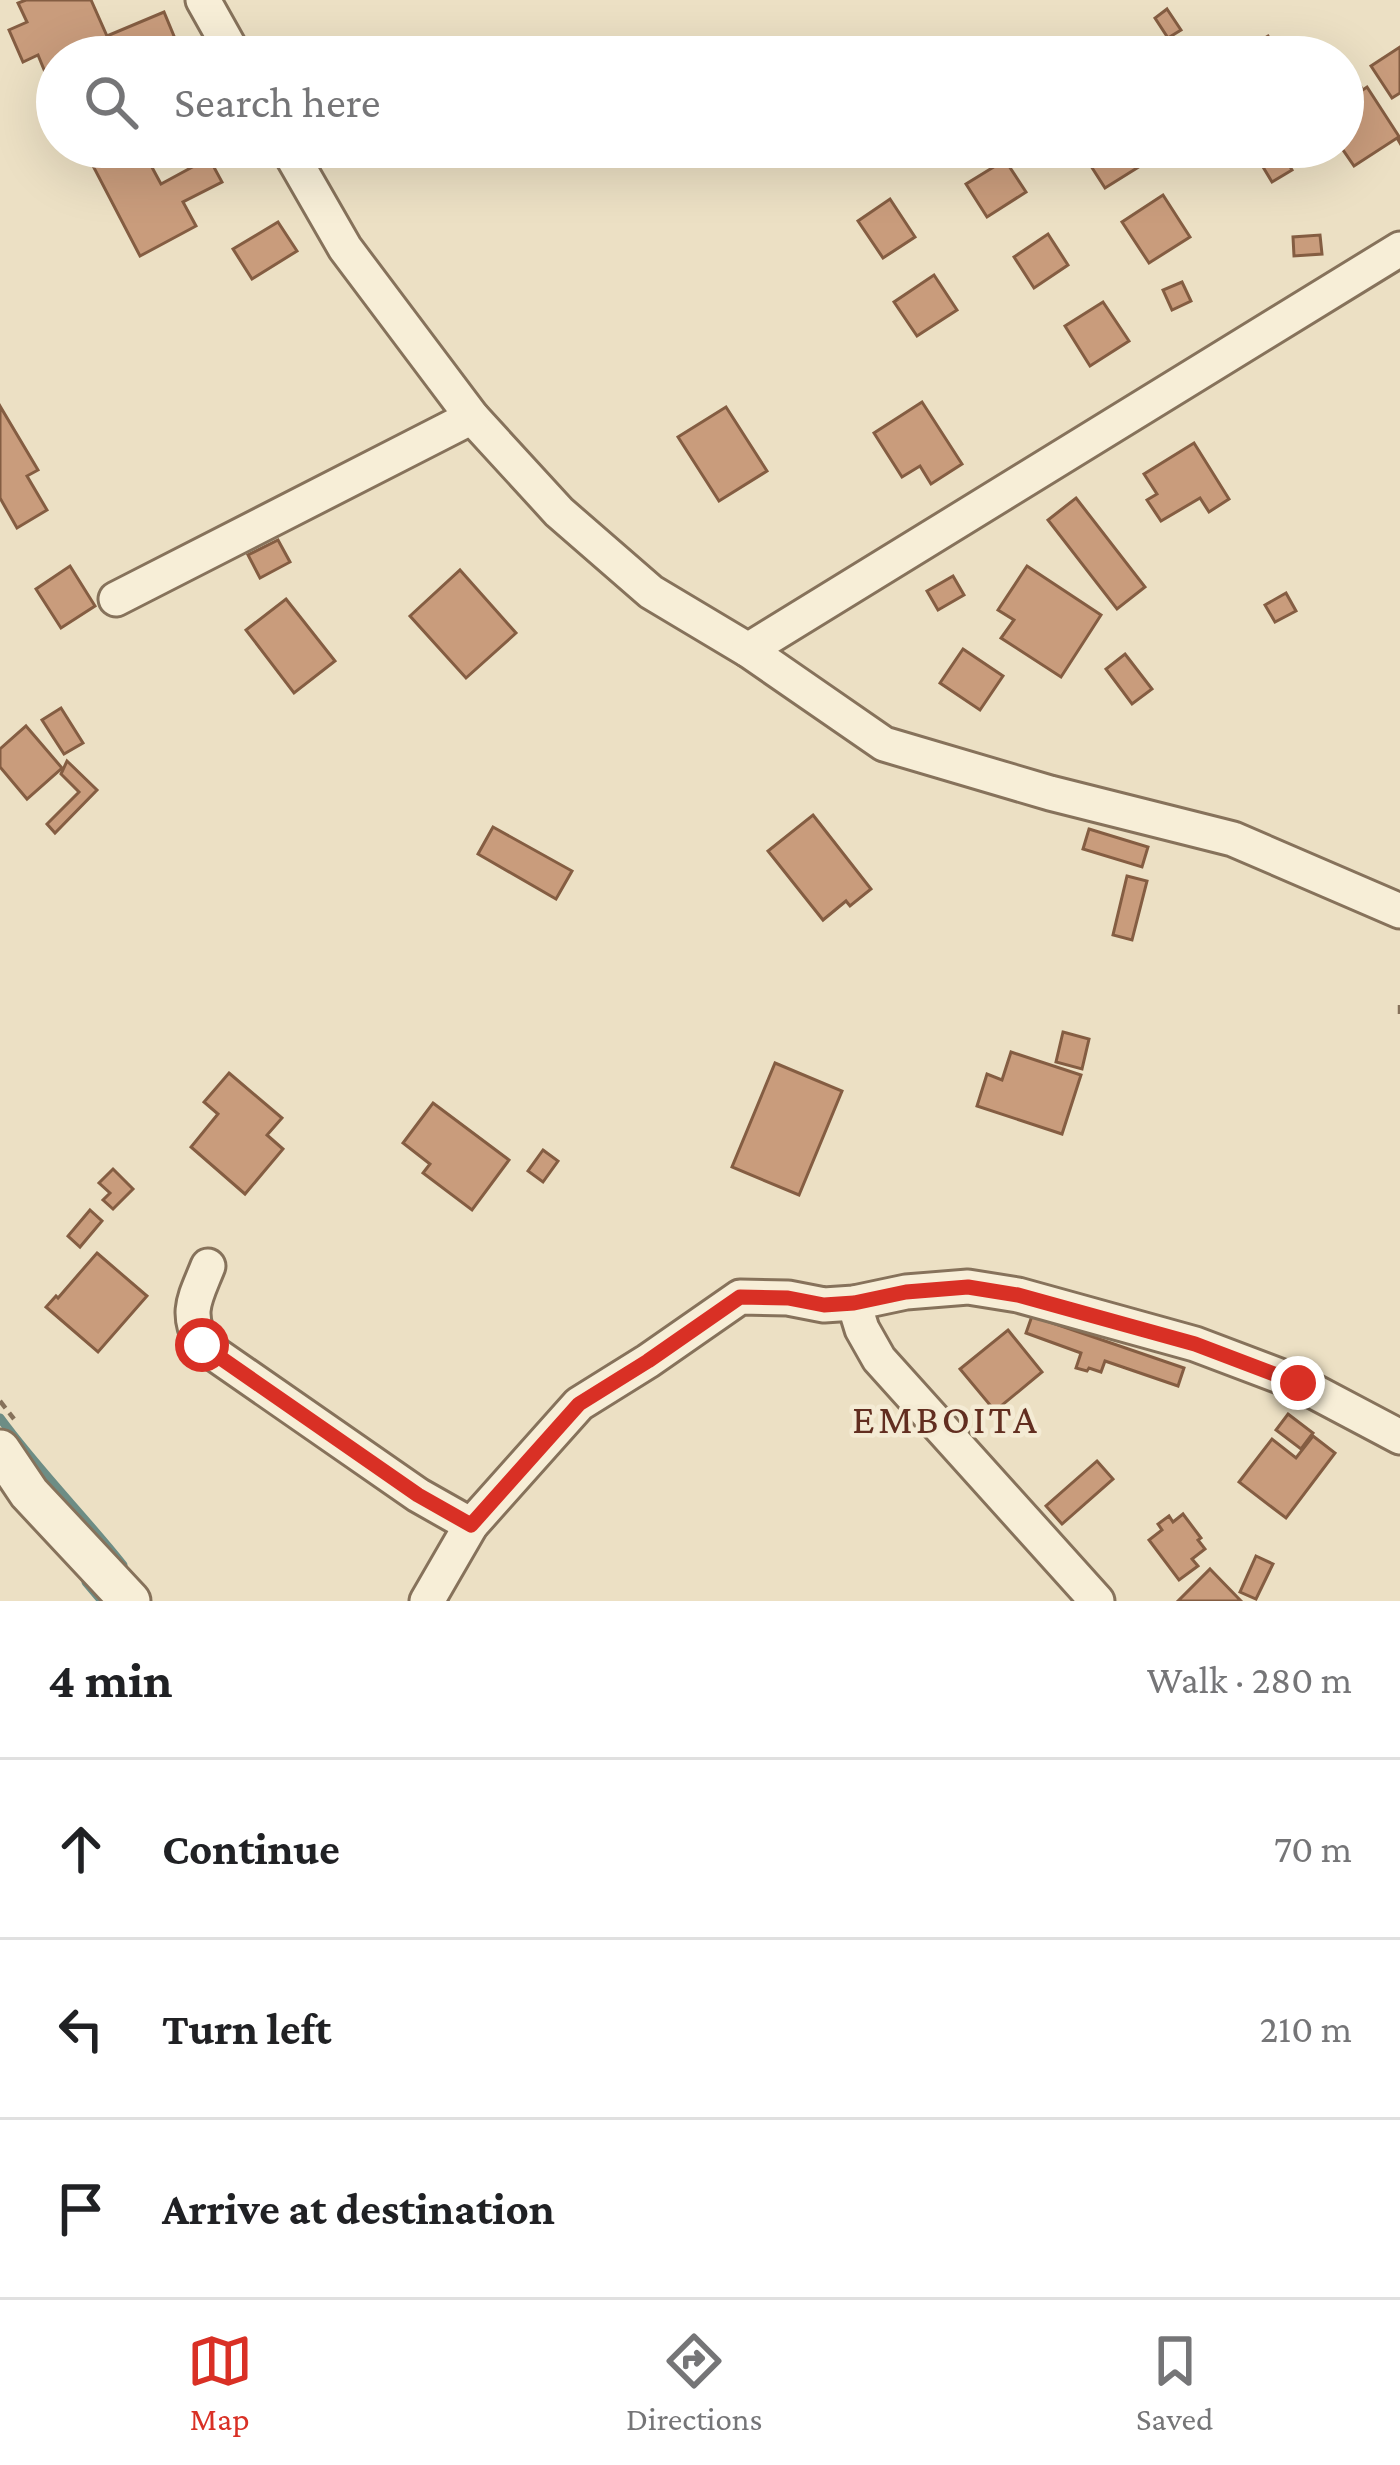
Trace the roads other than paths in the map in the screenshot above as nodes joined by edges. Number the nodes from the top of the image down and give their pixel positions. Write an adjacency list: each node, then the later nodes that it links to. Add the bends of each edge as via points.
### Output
1 (203, 0): 2 (street)
2 (224, 36)
3 (299, 168): 5 (street, via 345,248)
4 (1400, 250): 7 (street)
5 (472, 417): 6 (street); 7 (street, via 559,512 651,592)
6 (116, 598)
7 (748, 650): 8 (street, via 884,744 1233,839)
8 (1400, 911)
9 (208, 1266): 13 (street, via 191,1323 202,1345)
10 (854, 1303): 11 (street, via 968,1287 1018,1295 1195,1344 1298,1383); 13 (street, via 740,1297 579,1404); 16 (street, via 879,1359)
11 (1400, 1437)
12 (0, 1450): 14 (street)
13 (471, 1525): 15 (street)
14 (130, 1601)
15 (427, 1601)
16 (1097, 1601)

